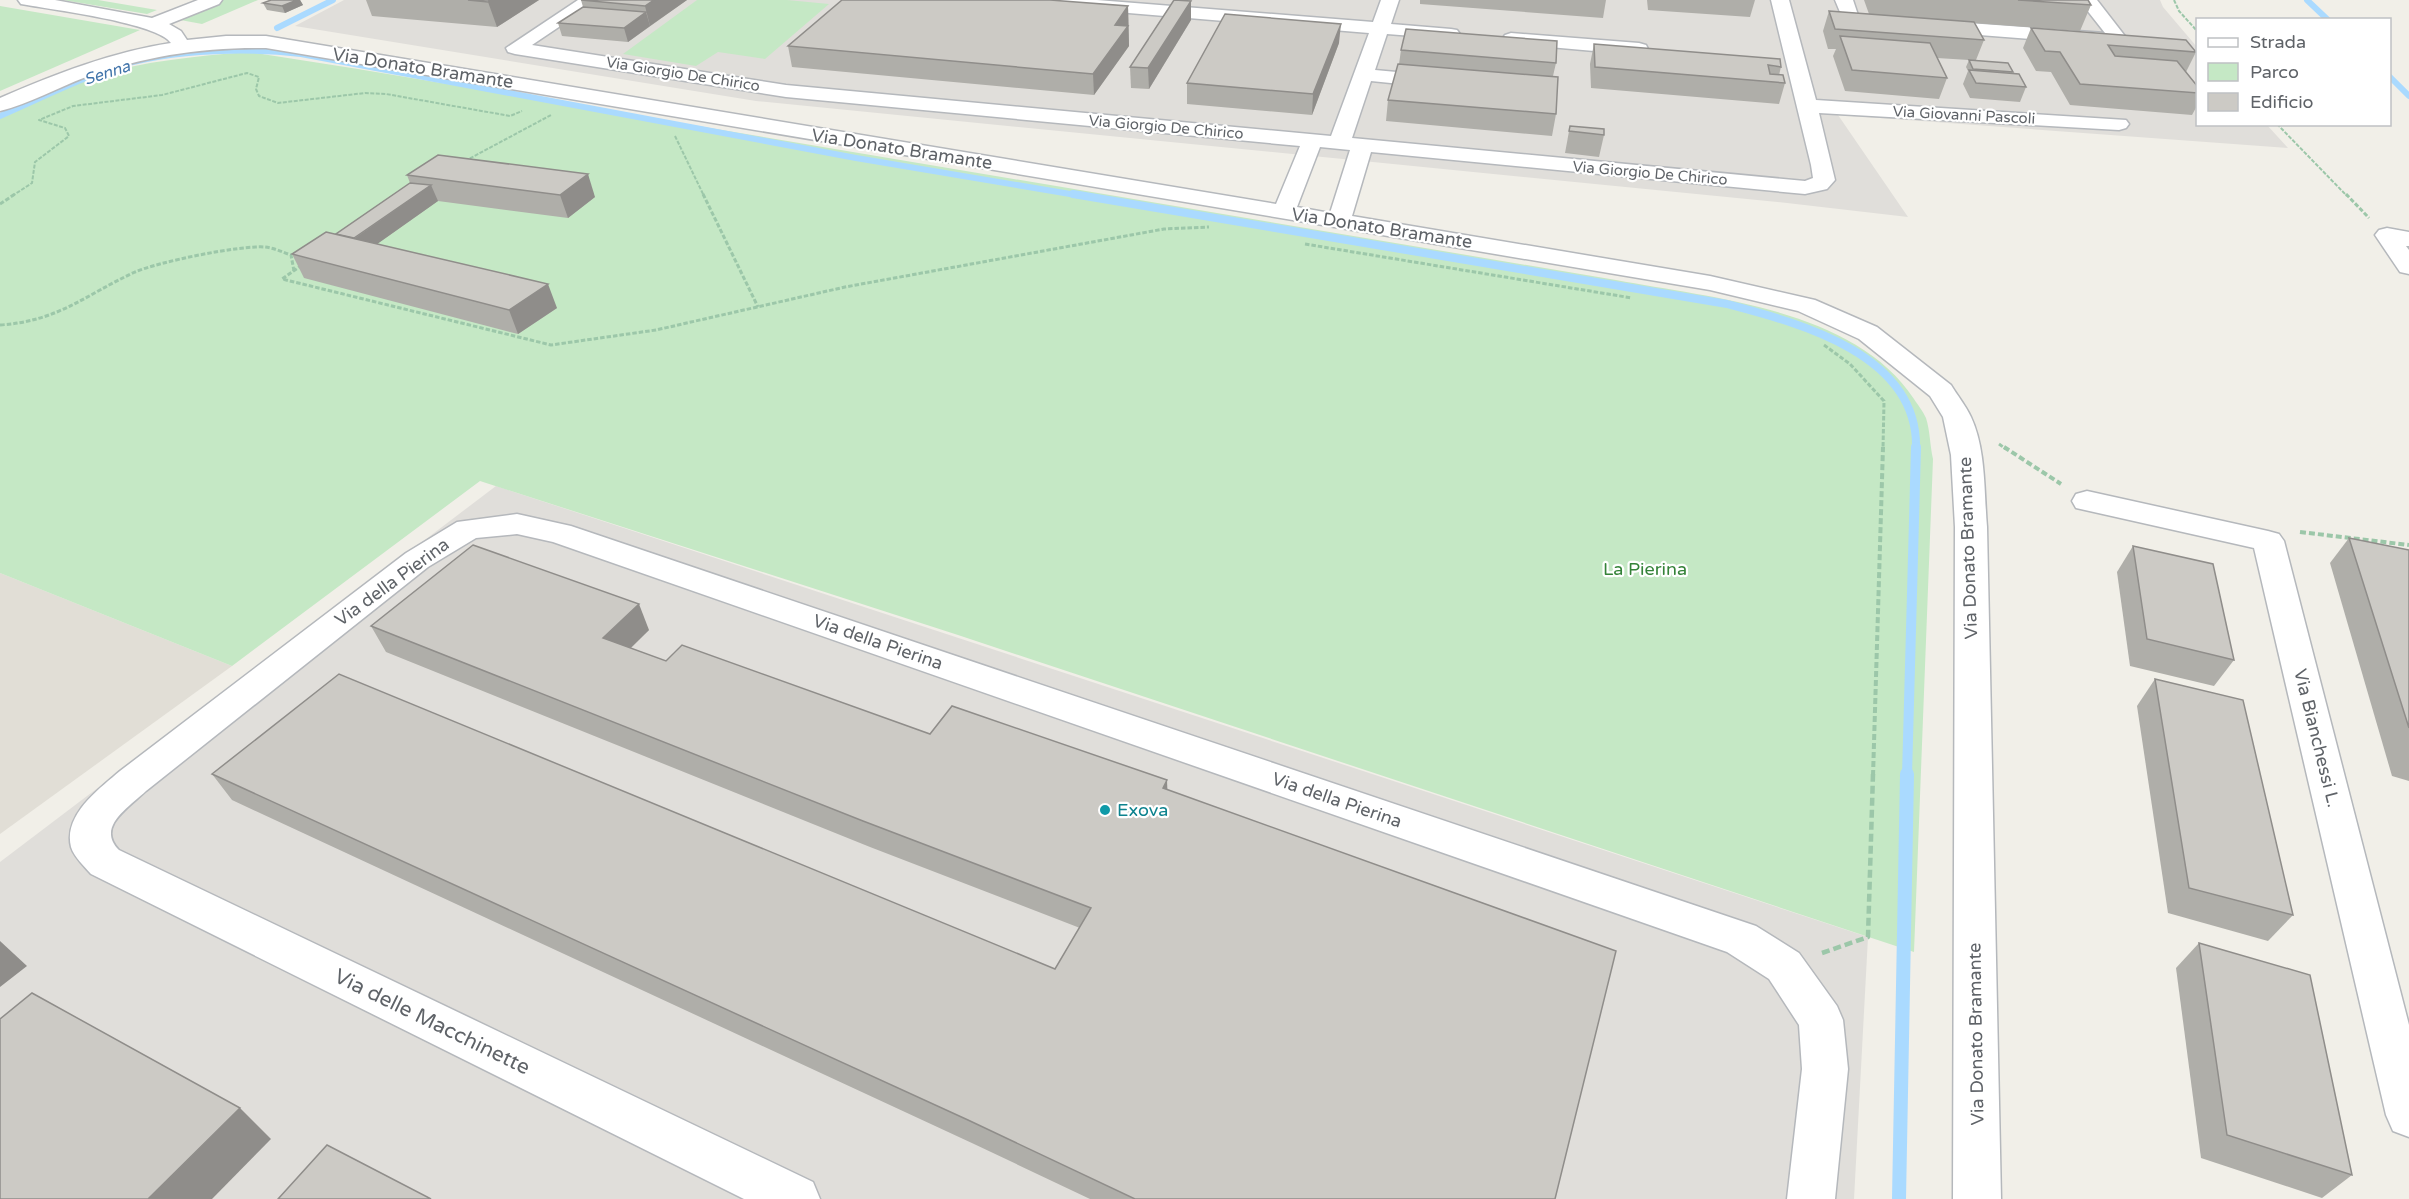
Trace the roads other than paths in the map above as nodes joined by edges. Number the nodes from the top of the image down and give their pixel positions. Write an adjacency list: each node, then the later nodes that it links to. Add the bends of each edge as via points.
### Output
1 (27, 0): 10 (street)
2 (590, 0): 23 (street, Via Giorgio De Chirico, via 515,48 786,91)
3 (1033, 0): 11 (street)
4 (1390, 0): 11 (street)
5 (1780, 0): 17 (street)
6 (1844, 0): 7 (street, via 1851,20 2119,40)
7 (2088, 0)
8 (169, 1): 9 (street, via 191,5)
9 (208, 2): 10 (street)
10 (154, 24): 14 (street, via 175,35)
11 (1380, 28): 12 (street); 18 (street)
12 (1463, 35)
13 (1498, 38): 15 (street)
14 (183, 47): 20 (street, Via Donato Bramante, via 105,65); 26 (street, Via Donato Bramante, via 266,42)
15 (1661, 51)
16 (1775, 60): 17 (street)
17 (1797, 62): 21 (street)
18 (1364, 75): 19 (street); 24 (street)
19 (1454, 83)
20 (0, 105)
21 (1808, 106): 22 (street, Via Giovanni Pascoli); 25 (street, Via Giorgio De Chirico, via 1822,165 1824,180 1819,186)
22 (2119, 124)
23 (1312, 141): 24 (street, Via Giorgio De Chirico); 26 (street)
24 (1339, 144): 25 (street, Via Giorgio De Chirico)
25 (1362, 146): 27 (street)
26 (1284, 212): 27 (street, Via Donato Bramante)
27 (1339, 221): 33 (street, Via Donato Bramante, via 1710,282 1806,305 1868,333 1941,391 1957,417 1966,455 1971,527)
28 (2398, 237): 29 (street)
29 (2409, 267)
30 (2086, 501): 32 (street, Via Bianchessi L., via 2268,541)
31 (90, 828): 34 (street, Via delle Macchinette, via 91,847 105,862); 35 (street, Via della Pierina, via 107,804 133,781 417,560 468,529 517,524 560,533 1741,939 1784,966 1821,1020 1825,1069)
32 (2409, 1115)
33 (1986, 1196)
34 (796, 1199)
35 (1812, 1199)

